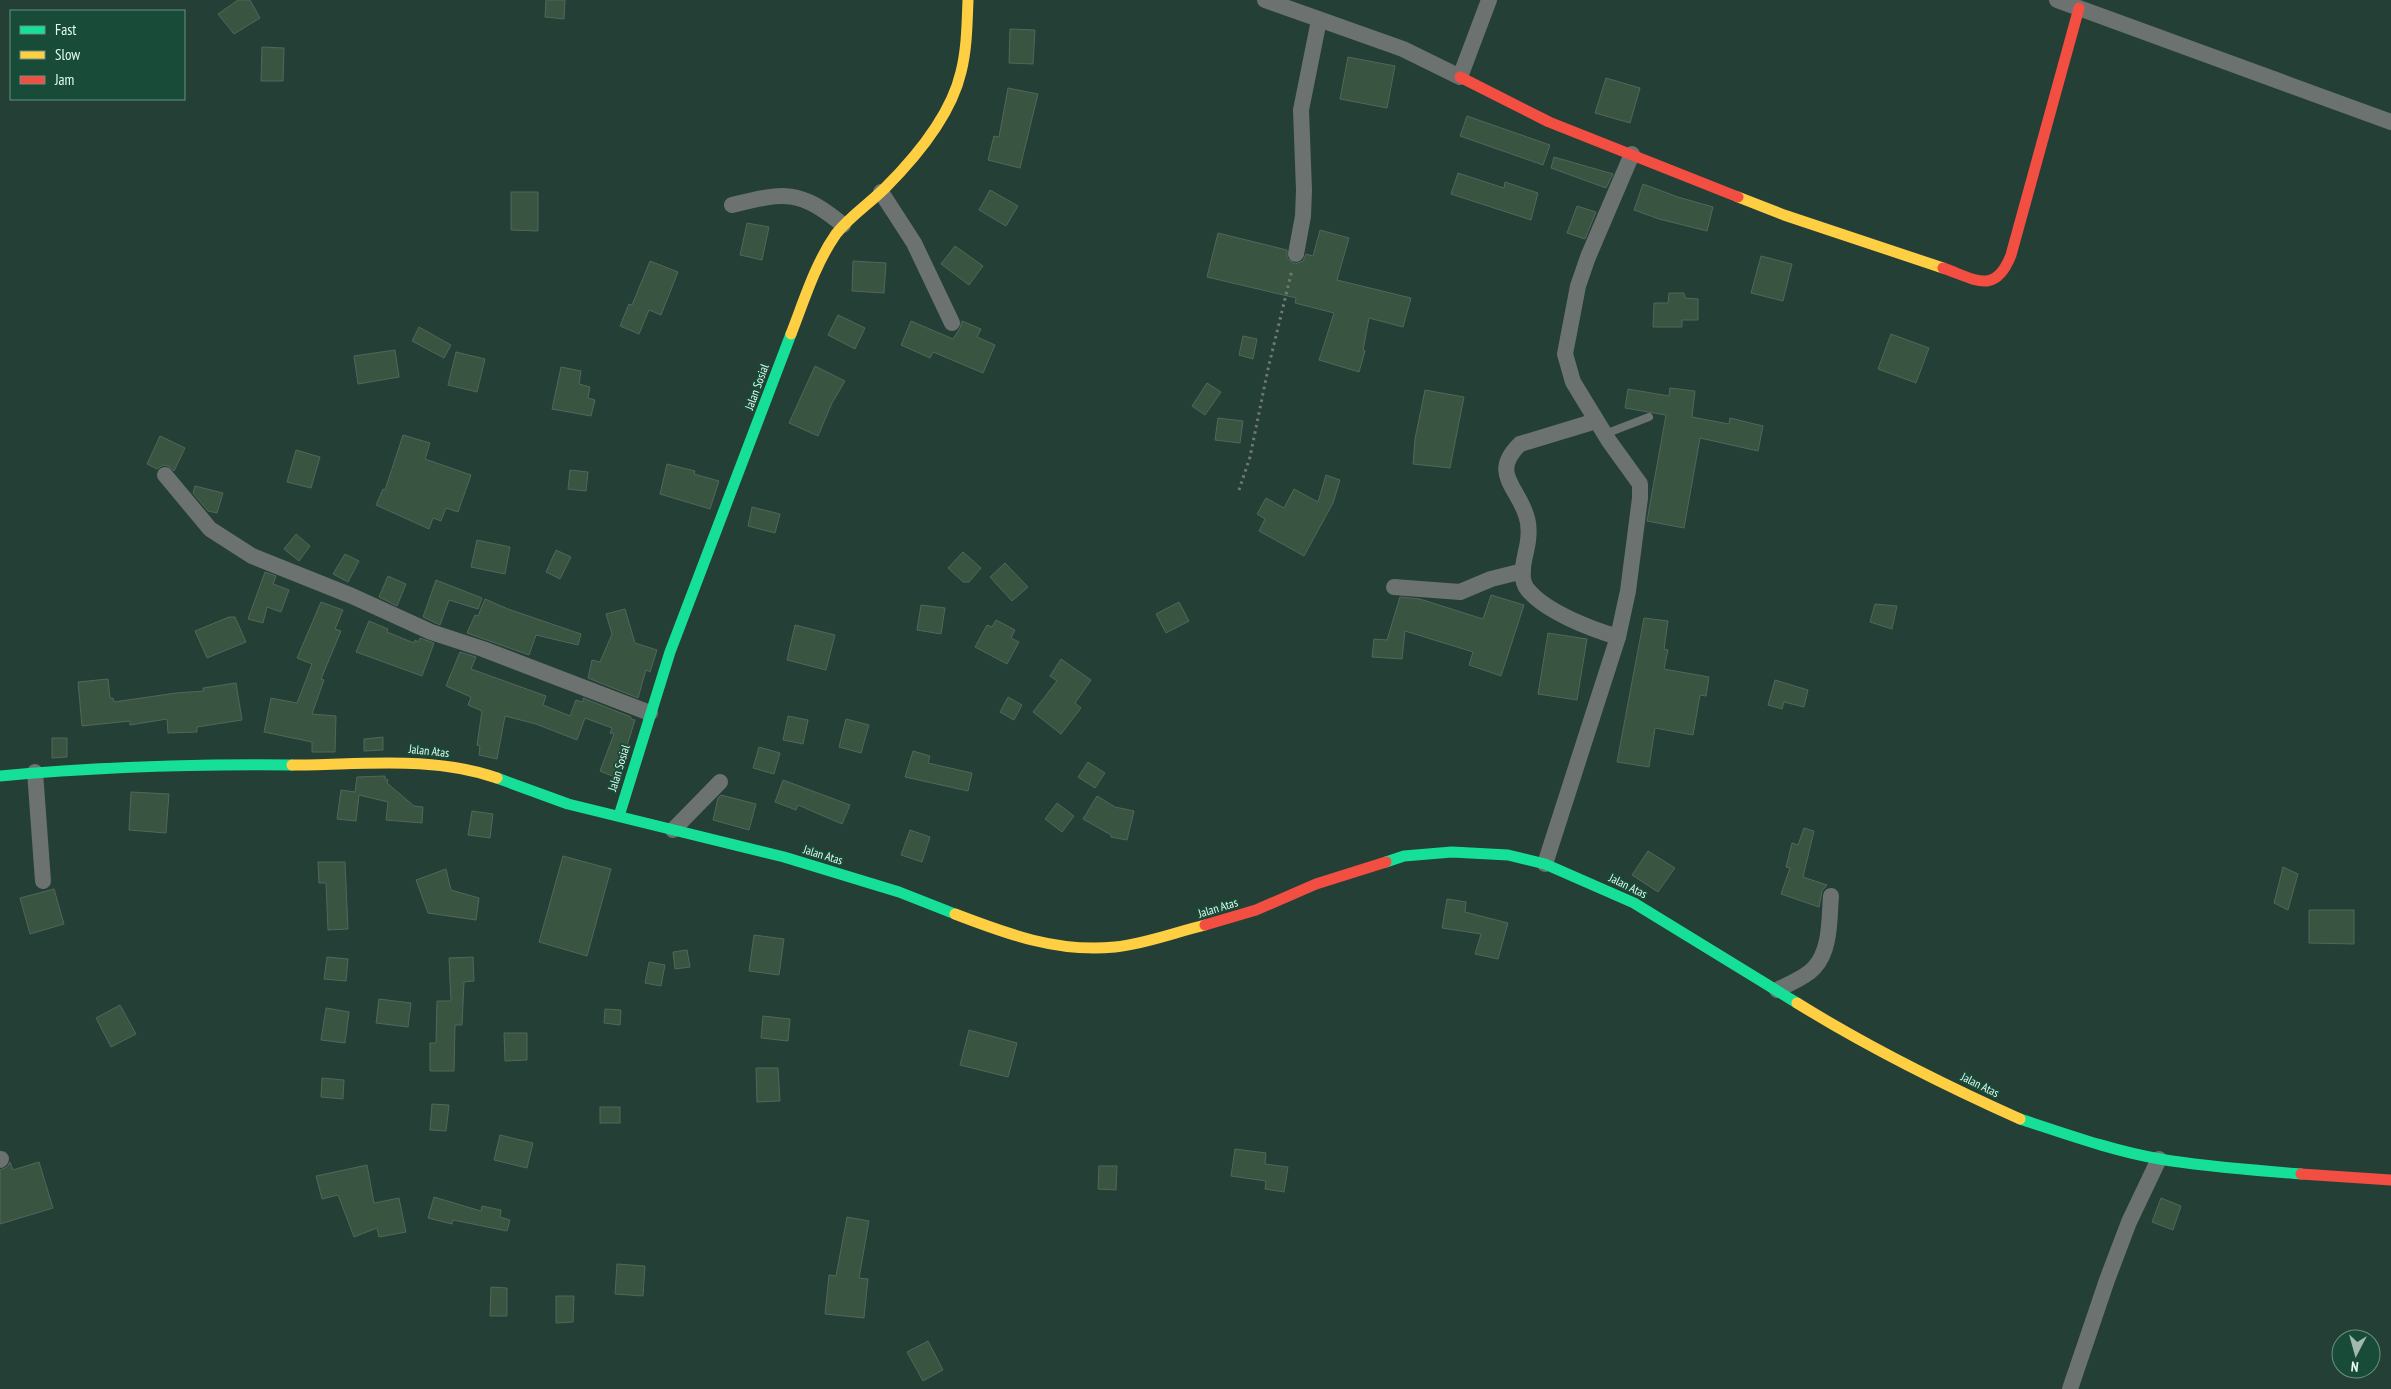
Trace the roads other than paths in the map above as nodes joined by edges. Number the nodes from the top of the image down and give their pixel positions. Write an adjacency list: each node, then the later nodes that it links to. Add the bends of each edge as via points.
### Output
1 (968, 0): 10 (street, Jalan Sosial, via 965,57 950,103 913,157)
2 (1265, 0): 6 (street)
3 (1489, 0): 7 (street)
4 (2057, 0): 5 (street)
5 (2079, 8): 8 (street); 9 (street, via 2011,255 2005,270 1995,280 1970,279 1784,215)
6 (1319, 20): 7 (street, via 1403,49); 13 (street, via 1302,110 1303,216)
7 (1460, 77): 9 (street, via 1549,122)
8 (2391, 122)
9 (1632, 154): 16 (street, via 1588,257 1566,342 1565,354 1573,382)
10 (881, 192): 12 (street, Jalan Sosial); 14 (street, via 914,243)
11 (732, 205): 12 (street, via 772,195 792,195 813,203)
12 (843, 225): 21 (street, Jalan Sosial, via 832,239 805,295)
13 (1296, 254)
14 (952, 323)
15 (1650, 417): 16 (lane)
16 (1600, 427): 18 (street, via 1520,444 1508,460 1508,480 1526,515 1528,526); 20 (street, via 1640,484 1631,570)
17 (165, 476): 21 (street, via 210,530 252,556 431,632)
18 (1523, 571): 19 (street, via 1491,579 1460,592); 20 (street, via 1527,588 1543,602 1591,629)
19 (1394, 587)
20 (1618, 637): 27 (street)
21 (650, 713): 25 (street, Jalan Sosial)
22 (35, 772): 23 (street, Jalan Atas); 25 (street, Jalan Atas, via 202,764 423,763 482,773 568,804); 28 (street)
23 (0, 776)
24 (720, 782): 26 (street)
25 (619, 816): 26 (street, Jalan Atas)
26 (673, 830): 27 (street, Jalan Atas, via 802,863 936,905 1016,937 1068,948 1116,947 1219,922 1316,884 1404,856 1474,852)
27 (1545, 864): 30 (street, Jalan Atas, via 1634,903)
28 (43, 880)
29 (1831, 896): 30 (street, via 1823,955 1814,968)
30 (1777, 990): 31 (street, Jalan Atas, via 1840,1029 2020,1119)
31 (2159, 1159): 32 (street, Jalan Atas, via 2236,1169); 33 (street, via 2106,1280)
32 (2391, 1180)
33 (2070, 1389)

